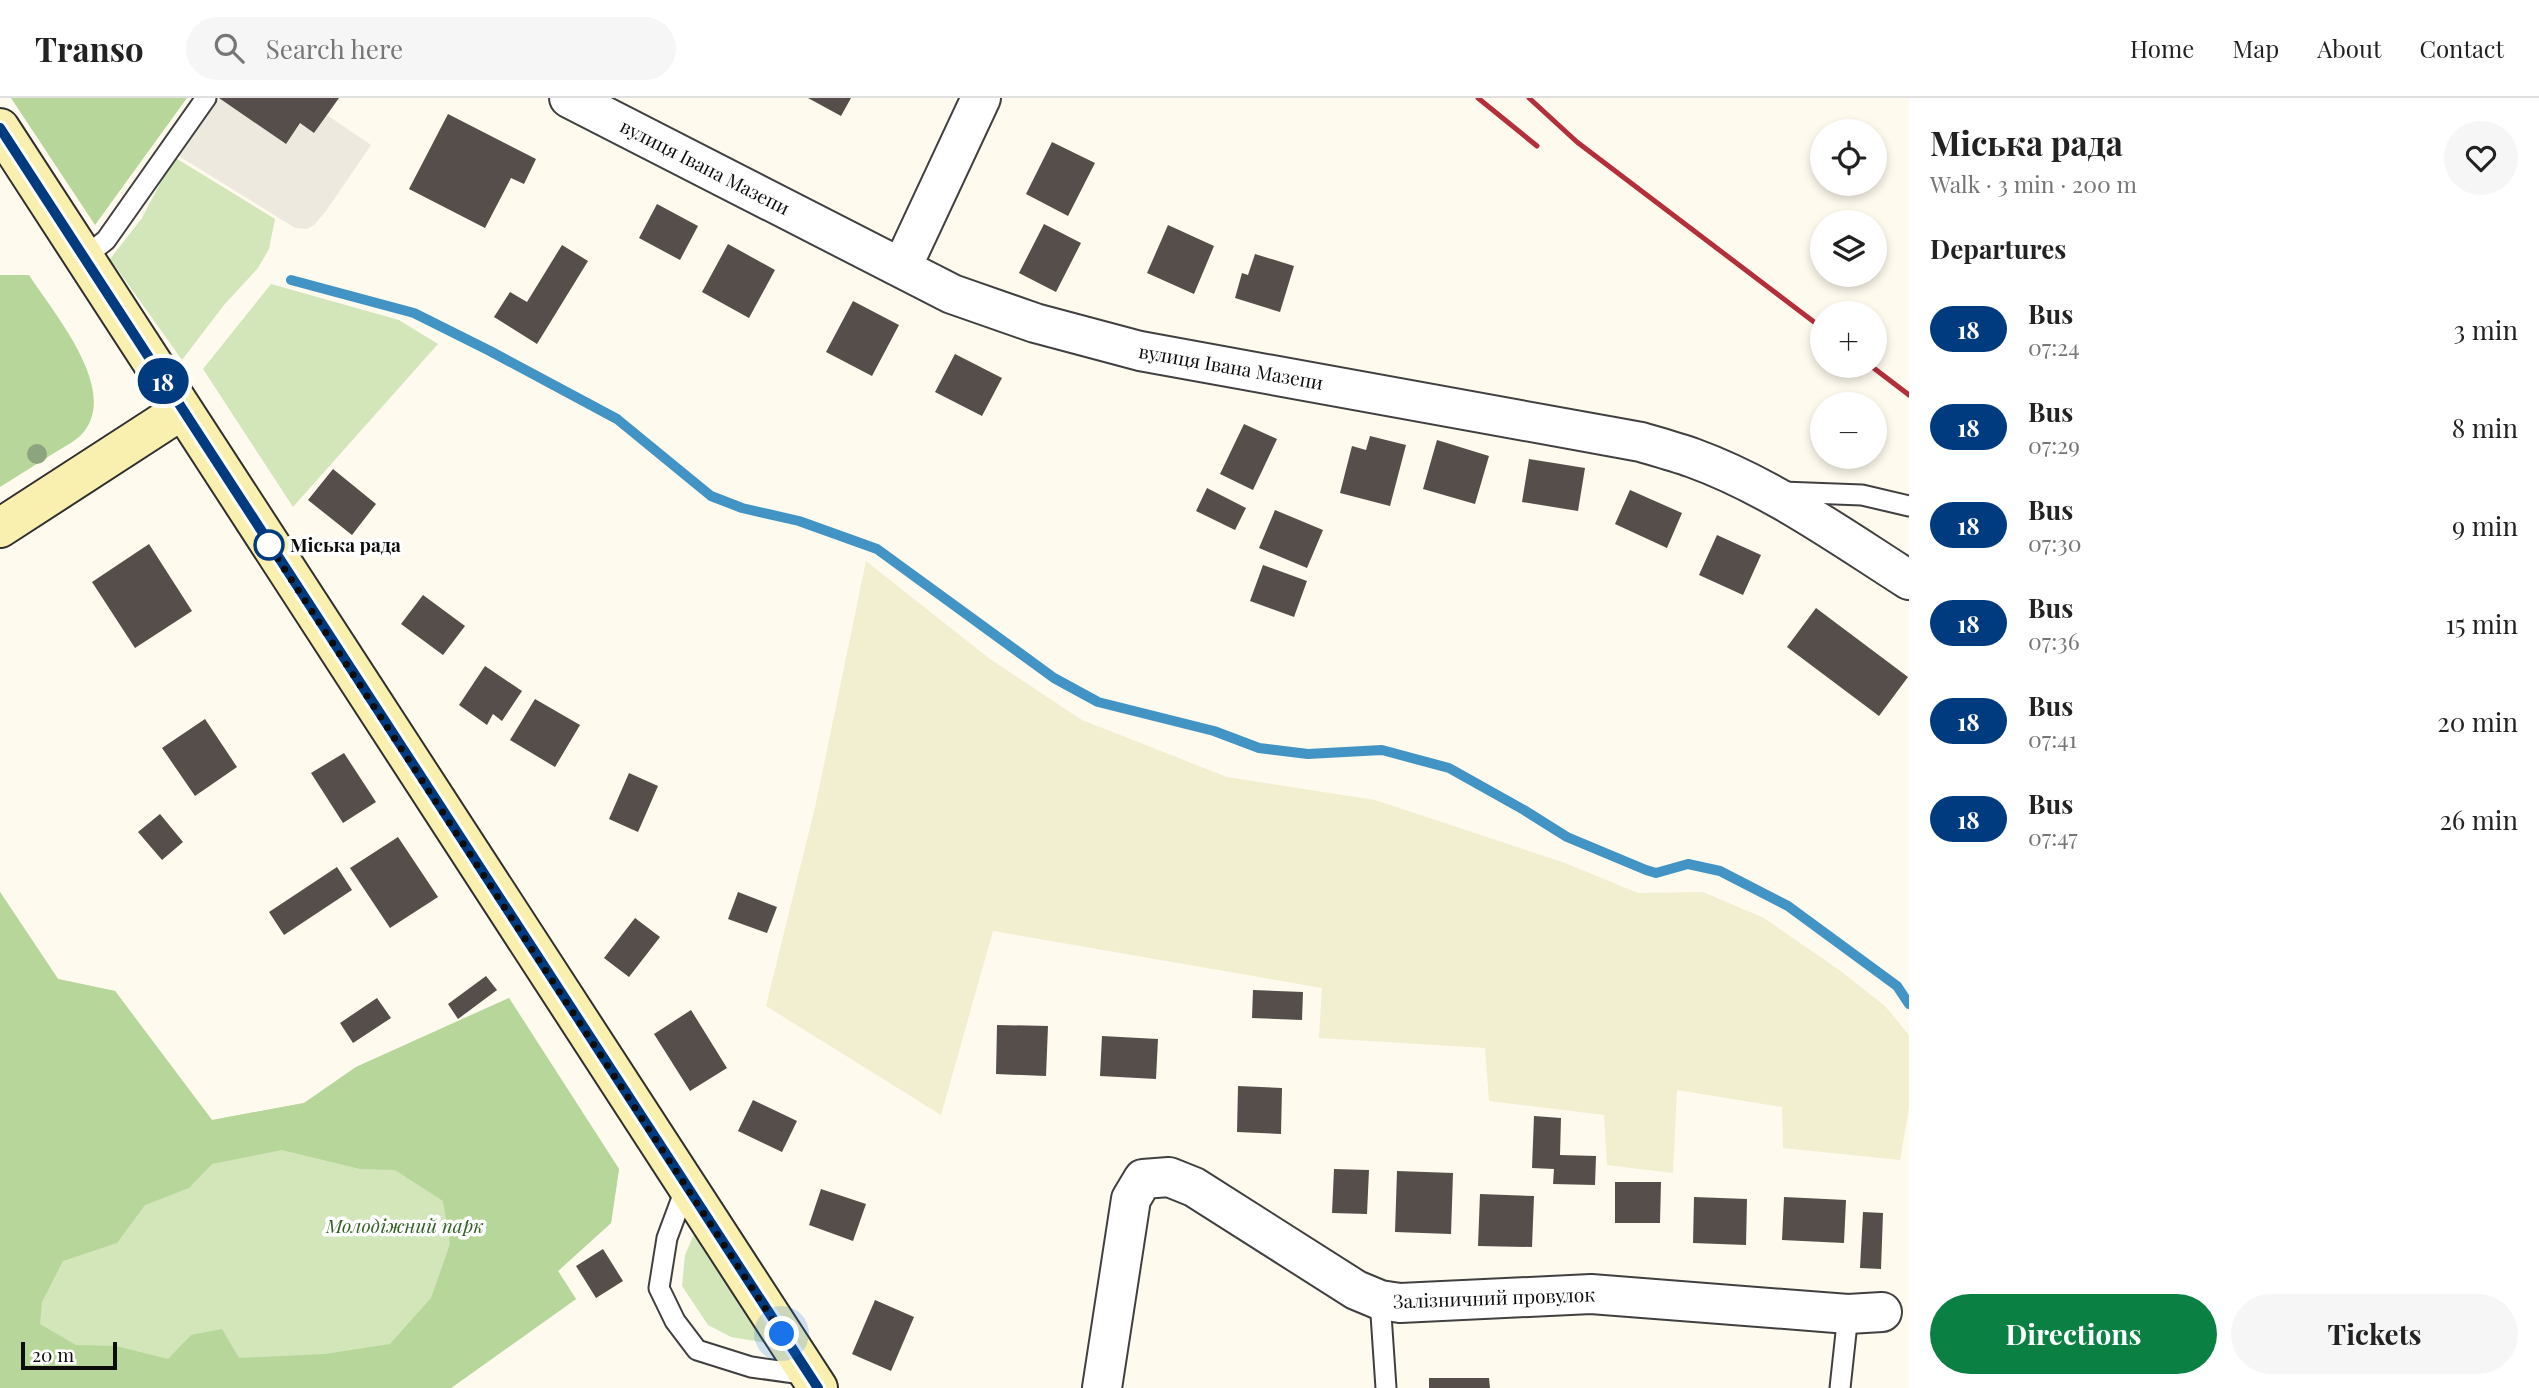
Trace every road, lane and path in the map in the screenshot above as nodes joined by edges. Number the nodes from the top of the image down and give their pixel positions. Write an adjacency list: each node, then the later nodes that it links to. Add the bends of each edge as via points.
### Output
1 (206, 98): 5 (lane, via 106,240)
2 (569, 98): 6 (street, вулиця Івана Мазепи)
3 (981, 98): 6 (street)
4 (0, 128): 5 (street)
5 (85, 257): 7 (street)
6 (902, 267): 8 (street, вулиця Івана Мазепи, via 953,294 1035,323 1140,351 1641,442 1694,459)
7 (182, 410): 10 (street); 12 (street)
8 (1764, 491): 9 (lane, via 1861,495); 11 (street, вулиця Івана Мазепи)
9 (1909, 506)
10 (0, 528)
11 (1909, 580)
12 (686, 1187): 15 (street); 15 (lane, via 667,1238 659,1288 675,1321 697,1350)
13 (1380, 1300): 14 (street, Залізничний провулок, via 1400,1303 1591,1294); 16 (street, Залізничний провулок, via 1356,1290 1194,1187 1169,1177 1143,1179 1131,1199); 17 (lane)
14 (1865, 1313): 18 (lane)
15 (814, 1382)
16 (1102, 1388)
17 (1386, 1388)
18 (1840, 1388)

